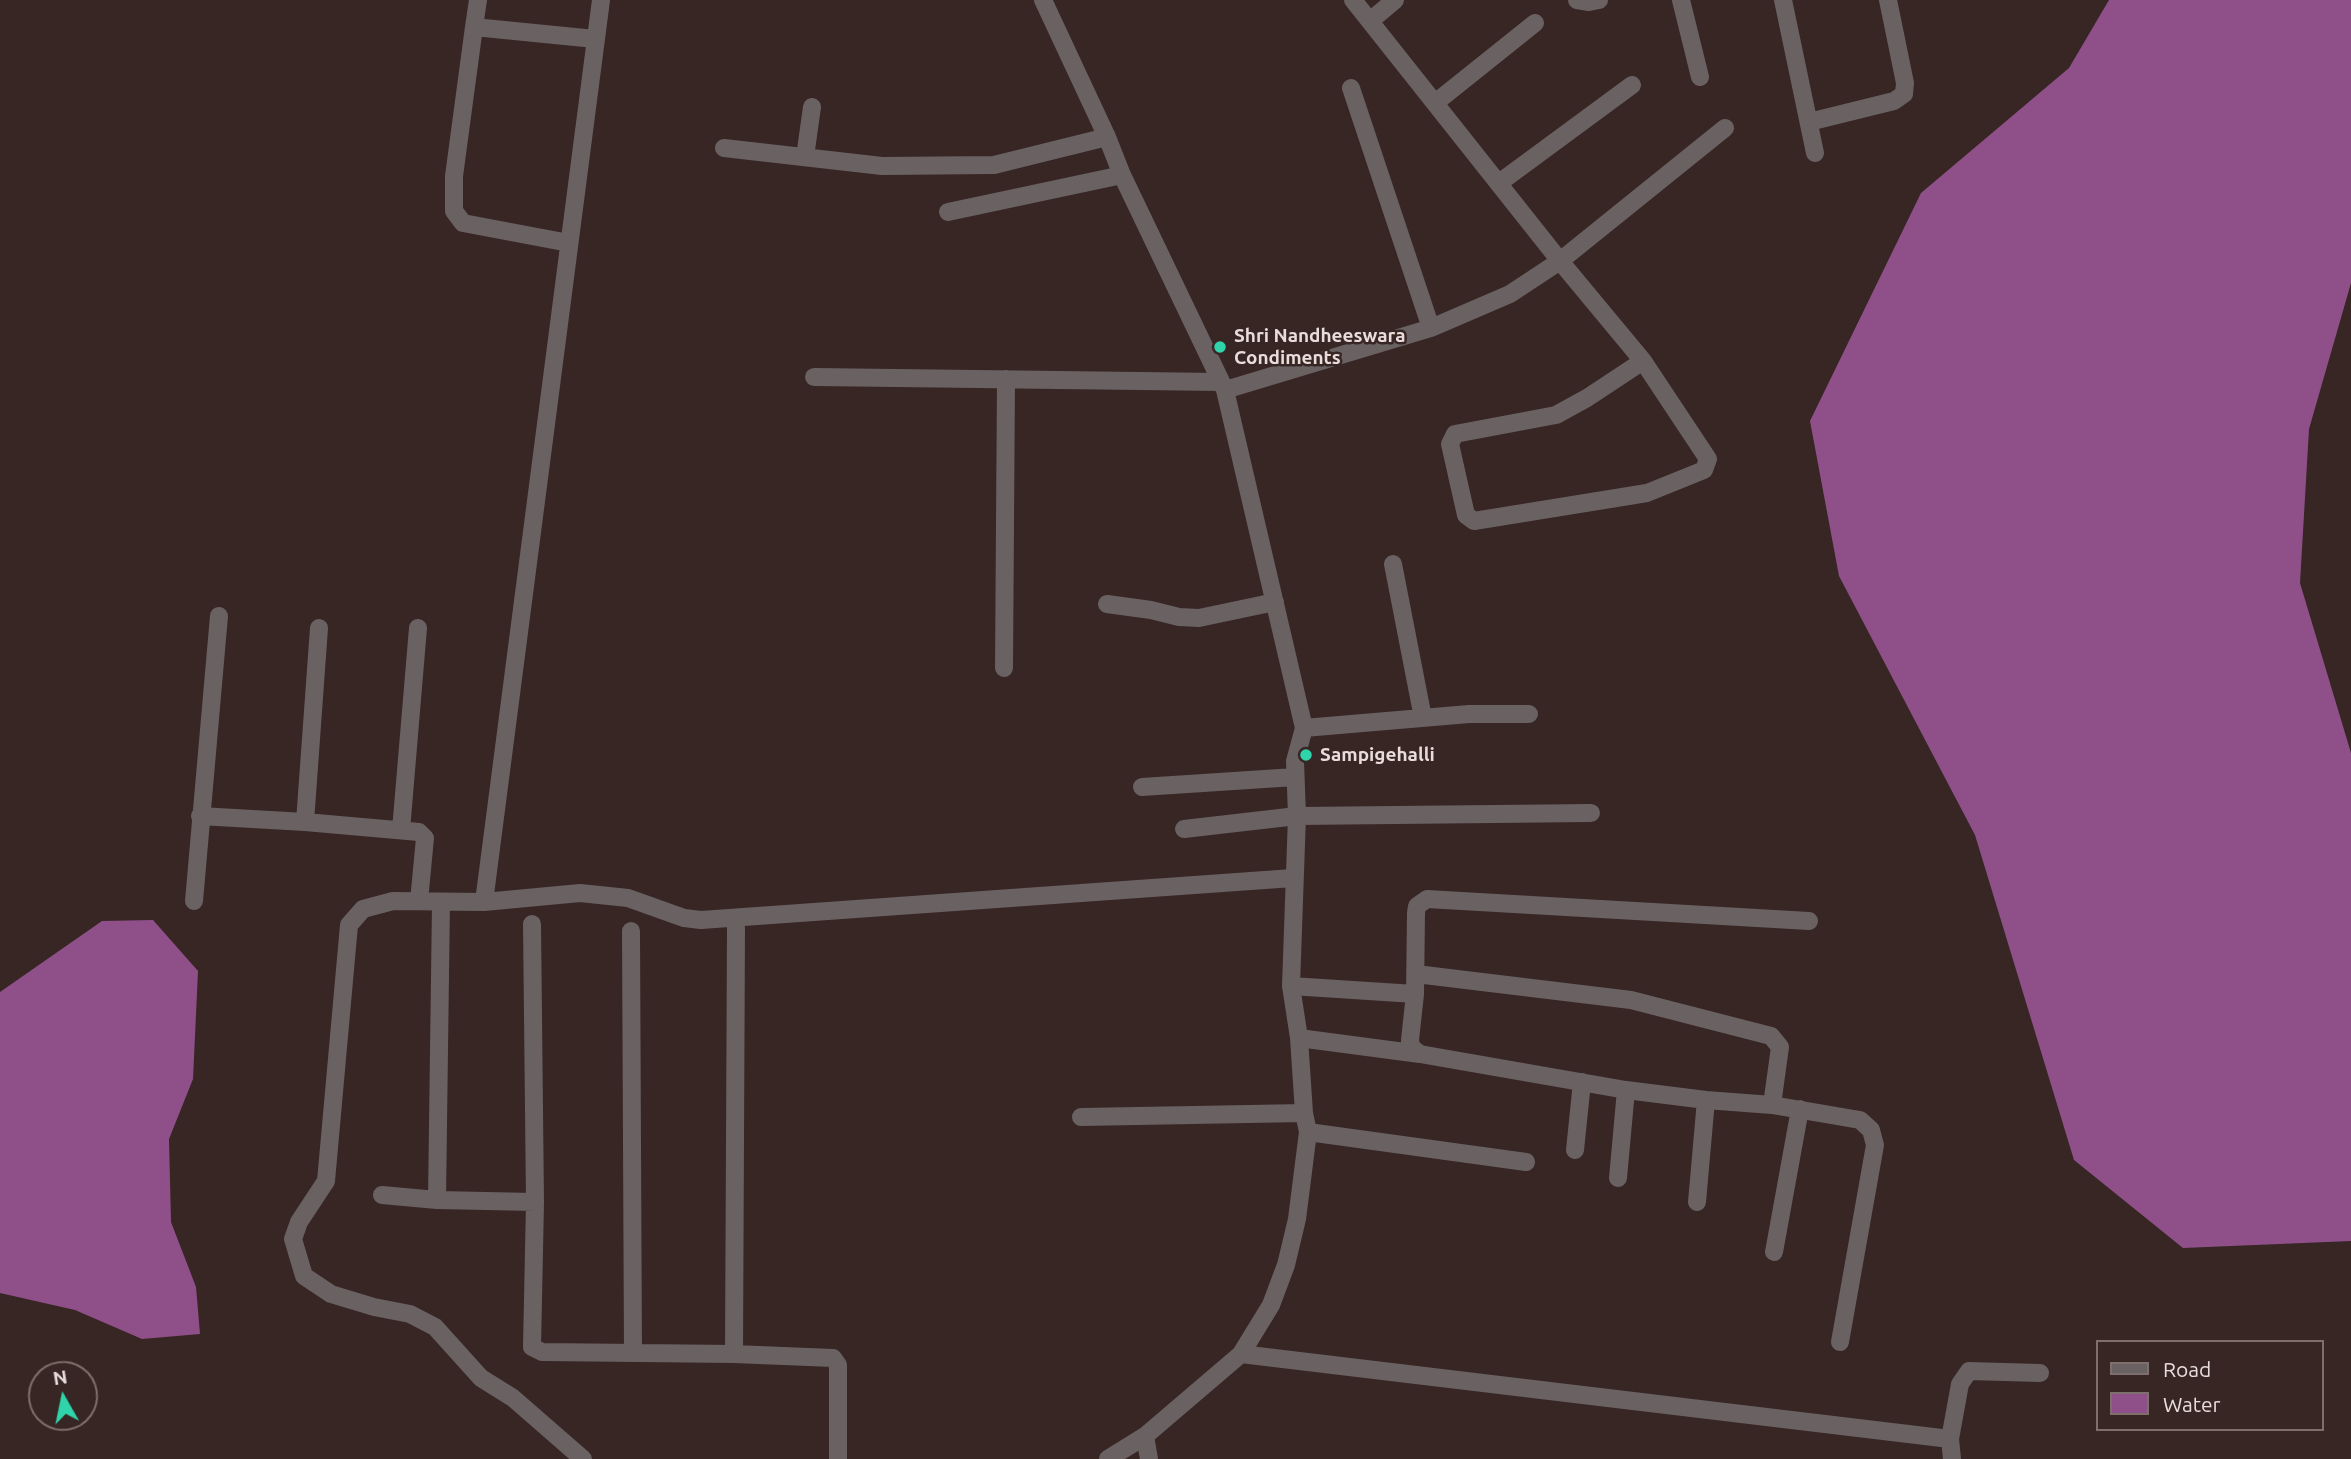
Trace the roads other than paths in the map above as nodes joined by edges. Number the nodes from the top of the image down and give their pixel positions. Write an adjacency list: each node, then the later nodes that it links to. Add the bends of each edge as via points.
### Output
1 (478, 0): 13 (street)
2 (601, 0): 14 (street)
3 (1043, 0): 22 (street)
4 (1353, 0): 11 (street)
5 (1395, 0): 11 (street)
6 (1577, 0): 7 (street)
7 (1599, 0)
8 (1681, 0): 15 (street)
9 (1783, 0): 20 (street)
10 (1888, 0): 20 (street, via 1904,94 1894,101)
11 (1370, 21): 18 (street)
12 (1535, 23): 18 (street)
13 (474, 27): 14 (street); 29 (street, via 454,176 454,211 463,223)
14 (595, 39): 29 (street)
15 (1700, 77)
16 (1632, 85): 27 (street)
17 (1351, 88): 31 (street)
18 (1435, 103): 27 (street)
19 (812, 107): 25 (street)
20 (1809, 122): 24 (street)
21 (1725, 128): 30 (street)
22 (1107, 137): 25 (street, via 994,166 882,166); 26 (street)
23 (724, 148): 25 (street)
24 (1815, 153)
25 (805, 157)
26 (1122, 175): 28 (street); 35 (street)
27 (1499, 183): 30 (street)
28 (948, 212)
29 (569, 243): 58 (street)
30 (1560, 261): 31 (street, via 1510,293); 32 (street)
31 (1431, 328): 35 (street)
32 (1643, 361): 32 (street, via 1556,415 1455,434 1450,444 1466,515 1474,521 1647,493 1704,470 1707,459)
33 (814, 377): 34 (street)
34 (1006, 379): 35 (street); 42 (street)
35 (1223, 386): 37 (street)
36 (1393, 564): 44 (street)
37 (1275, 602): 38 (street, via 1199,618); 45 (street)
38 (1107, 604)
39 (219, 616): 49 (street)
40 (319, 628): 51 (street)
41 (418, 628): 53 (street)
42 (1004, 668)
43 (1529, 714): 44 (street)
44 (1423, 718): 45 (street)
45 (1304, 728): 46 (street, via 1294,761)
46 (1295, 776): 47 (street); 50 (street)
47 (1142, 787)
48 (1591, 813): 50 (street)
49 (200, 816): 51 (street); 55 (street)
50 (1297, 817): 52 (street); 54 (street)
51 (305, 822): 53 (street)
52 (1184, 829)
53 (401, 830): 56 (street, via 419,832 425,838)
54 (1293, 878): 58 (street, via 701,920 604,895 561,893); 64 (street)
55 (194, 901)
56 (419, 901): 57 (street); 91 (street, via 393,901 363,909 349,925 326,1181 293,1239 304,1276 331,1294 410,1314 435,1327 481,1378 513,1398)
57 (441, 902): 58 (street); 80 (street)
58 (484, 902)
59 (1809, 921): 63 (street, via 1427,899 1417,906)
60 (532, 924): 81 (street)
61 (736, 929): 86 (street)
62 (631, 931): 85 (street)
63 (1416, 974): 65 (street); 71 (street, via 1631,1000 1771,1036 1780,1047)
64 (1292, 986): 65 (street); 66 (street)
65 (1415, 994): 67 (street, via 1410,1040)
66 (1299, 1038): 67 (street); 73 (street)
67 (1420, 1055): 68 (street)
68 (1582, 1082): 69 (street); 76 (street)
69 (1626, 1090): 70 (street); 78 (street)
70 (1706, 1100): 71 (street); 82 (street)
71 (1772, 1105): 72 (street)
72 (1800, 1109): 83 (street); 84 (street, via 1860,1120 1871,1130 1875,1145)
73 (1304, 1113): 74 (street); 75 (street)
74 (1081, 1117)
75 (1308, 1132): 77 (street); 87 (street, via 1286,1265 1271,1305)
76 (1575, 1150)
77 (1526, 1162)
78 (1618, 1178)
79 (382, 1195): 80 (street)
80 (437, 1200): 81 (street)
81 (535, 1202): 85 (street, via 532,1347 542,1352)
82 (1697, 1202)
83 (1774, 1252)
84 (1840, 1342)
85 (633, 1353): 86 (street)
86 (733, 1354): 92 (street, via 833,1358 838,1365)
87 (1241, 1354): 89 (street); 90 (street)
88 (2040, 1373): 90 (street, via 1969,1371 1960,1384)
89 (1145, 1436): 93 (street); 94 (street)
90 (1950, 1439): 95 (street)
91 (583, 1459)
92 (838, 1459)
93 (1108, 1459)
94 (1149, 1459)
95 (1952, 1459)

